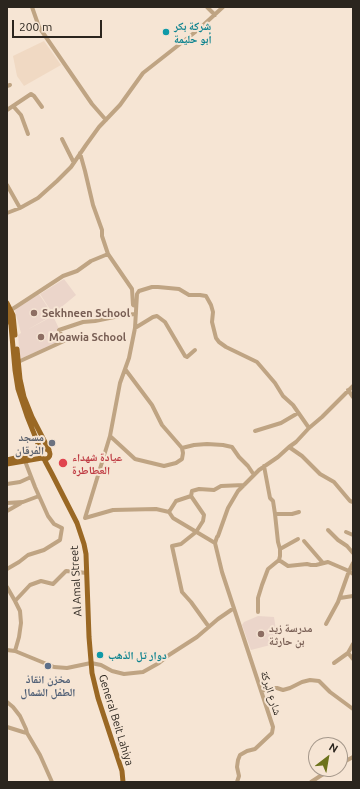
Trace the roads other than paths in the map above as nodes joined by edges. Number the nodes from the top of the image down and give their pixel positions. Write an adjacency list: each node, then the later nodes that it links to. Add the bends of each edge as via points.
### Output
1 (32, 7): 8 (street, via 38,27)
2 (206, 7): 4 (street)
3 (223, 7): 4 (street)
4 (215, 15): 8 (street, via 143,73)
5 (13, 106): 6 (street, via 31,94); 7 (street); 9 (street, via 21,115)
6 (42, 107)
7 (7, 110)
8 (106, 120): 11 (street)
9 (28, 134)
10 (62, 138): 12 (street)
11 (80, 153): 12 (street); 16 (street)
12 (74, 163): 14 (street, via 38,198)
13 (7, 185): 14 (street)
14 (20, 208): 15 (street)
15 (7, 213)
16 (108, 254): 18 (street, via 132,288 133,306); 19 (street, via 63,276)
17 (7, 303): 19 (main road)
18 (136, 306): 20 (street); 28 (street, via 136,294 152,287 179,289 189,295 206,296 211,305 212,322 219,342 257,362)
19 (9, 310): 23 (main road, via 14,324); 35 (main road, via 18,389)
20 (136, 314): 21 (street); 23 (street, via 83,322 59,330 64,341)
21 (135, 328): 22 (street, via 156,316 165,322 185,356); 24 (street)
22 (195, 350)
23 (18, 362): 34 (main road, via 29,410)
24 (125, 369): 31 (street); 33 (street, via 152,405 162,425)
25 (353, 386): 26 (street)
26 (348, 390): 27 (street); 29 (street)
27 (353, 397)
28 (298, 413): 29 (street); 30 (street, via 281,423)
29 (309, 428): 32 (street)
30 (255, 431)
31 (110, 436): 33 (street, via 135,459 164,466 182,459); 51 (street, via 85,518 113,510 156,509)
32 (289, 447): 40 (street); 48 (street, via 320,474 334,482)
33 (182, 448): 41 (street, via 207,444 232,447)
34 (49, 450): 35 (main road); 36 (main road, via 50,457)
35 (41, 451): 36 (main road); 37 (main road)
36 (43, 459): 38 (main road); 67 (main road, Al Amal Street, via 81,532)
37 (7, 460)
38 (25, 461): 39 (main road); 42 (street)
39 (7, 464)
40 (264, 466): 41 (street); 53 (street)
41 (254, 475): 44 (street)
42 (31, 477): 43 (street); 45 (street)
43 (7, 484)
44 (244, 485): 46 (street, via 221,486 214,490 199,489 192,491); 60 (street, via 228,508)
45 (39, 496): 47 (street); 66 (street, via 48,516 54,524 62,528 60,540 44,550 28,555)
46 (191, 496): 51 (street, via 176,501); 55 (street, via 204,515 203,522)
47 (23, 502): 49 (street); 50 (street)
48 (353, 502)
49 (7, 504)
50 (7, 511)
51 (169, 512): 55 (street, via 172,518)
52 (299, 512): 53 (street)
53 (275, 514): 61 (street)
54 (328, 530): 62 (street)
55 (196, 532): 60 (street); 76 (street, via 182,544 172,546 182,592)
56 (346, 532): 57 (street)
57 (353, 535)
58 (298, 538): 61 (street)
59 (304, 542): 64 (street)
60 (215, 543): 73 (street, شارع البركة)
61 (280, 550): 63 (street)
62 (353, 553)
63 (279, 560): 64 (street, via 288,566); 74 (street, via 268,569 258,598)
64 (323, 563): 68 (street, via 328,562)
65 (353, 563): 68 (street)
66 (7, 569)
67 (87, 573): 72 (street, via 66,571 53,584 41,581 30,585); 82 (main road, Al Amal Street)
68 (351, 573): 71 (street)
69 (7, 587): 72 (street)
70 (353, 596): 71 (street)
71 (340, 598): 75 (street)
72 (15, 601): 79 (street, via 20,611 21,623 20,637)
73 (234, 608): 76 (street); 84 (street, شارع البركة)
74 (258, 612)
75 (326, 624)
76 (209, 627): 82 (street, via 144,672 124,674)
77 (353, 644): 80 (street)
78 (7, 650): 79 (street)
79 (15, 650): 82 (street, via 54,667 67,668)
80 (348, 653): 81 (street); 83 (street)
81 (353, 659)
82 (91, 663): 90 (main road, General Beit Lahiya, via 94,687 122,771)
83 (334, 663)
84 (261, 691): 86 (street, via 272,688 283,690 302,682 319,681); 91 (street, شارع البركة, via 273,727 272,733 254,750 240,755)
85 (7, 702): 88 (street, via 20,716)
86 (353, 709)
87 (7, 727): 88 (street)
88 (27, 732): 89 (street)
89 (52, 782)
90 (123, 782)
91 (237, 782)

